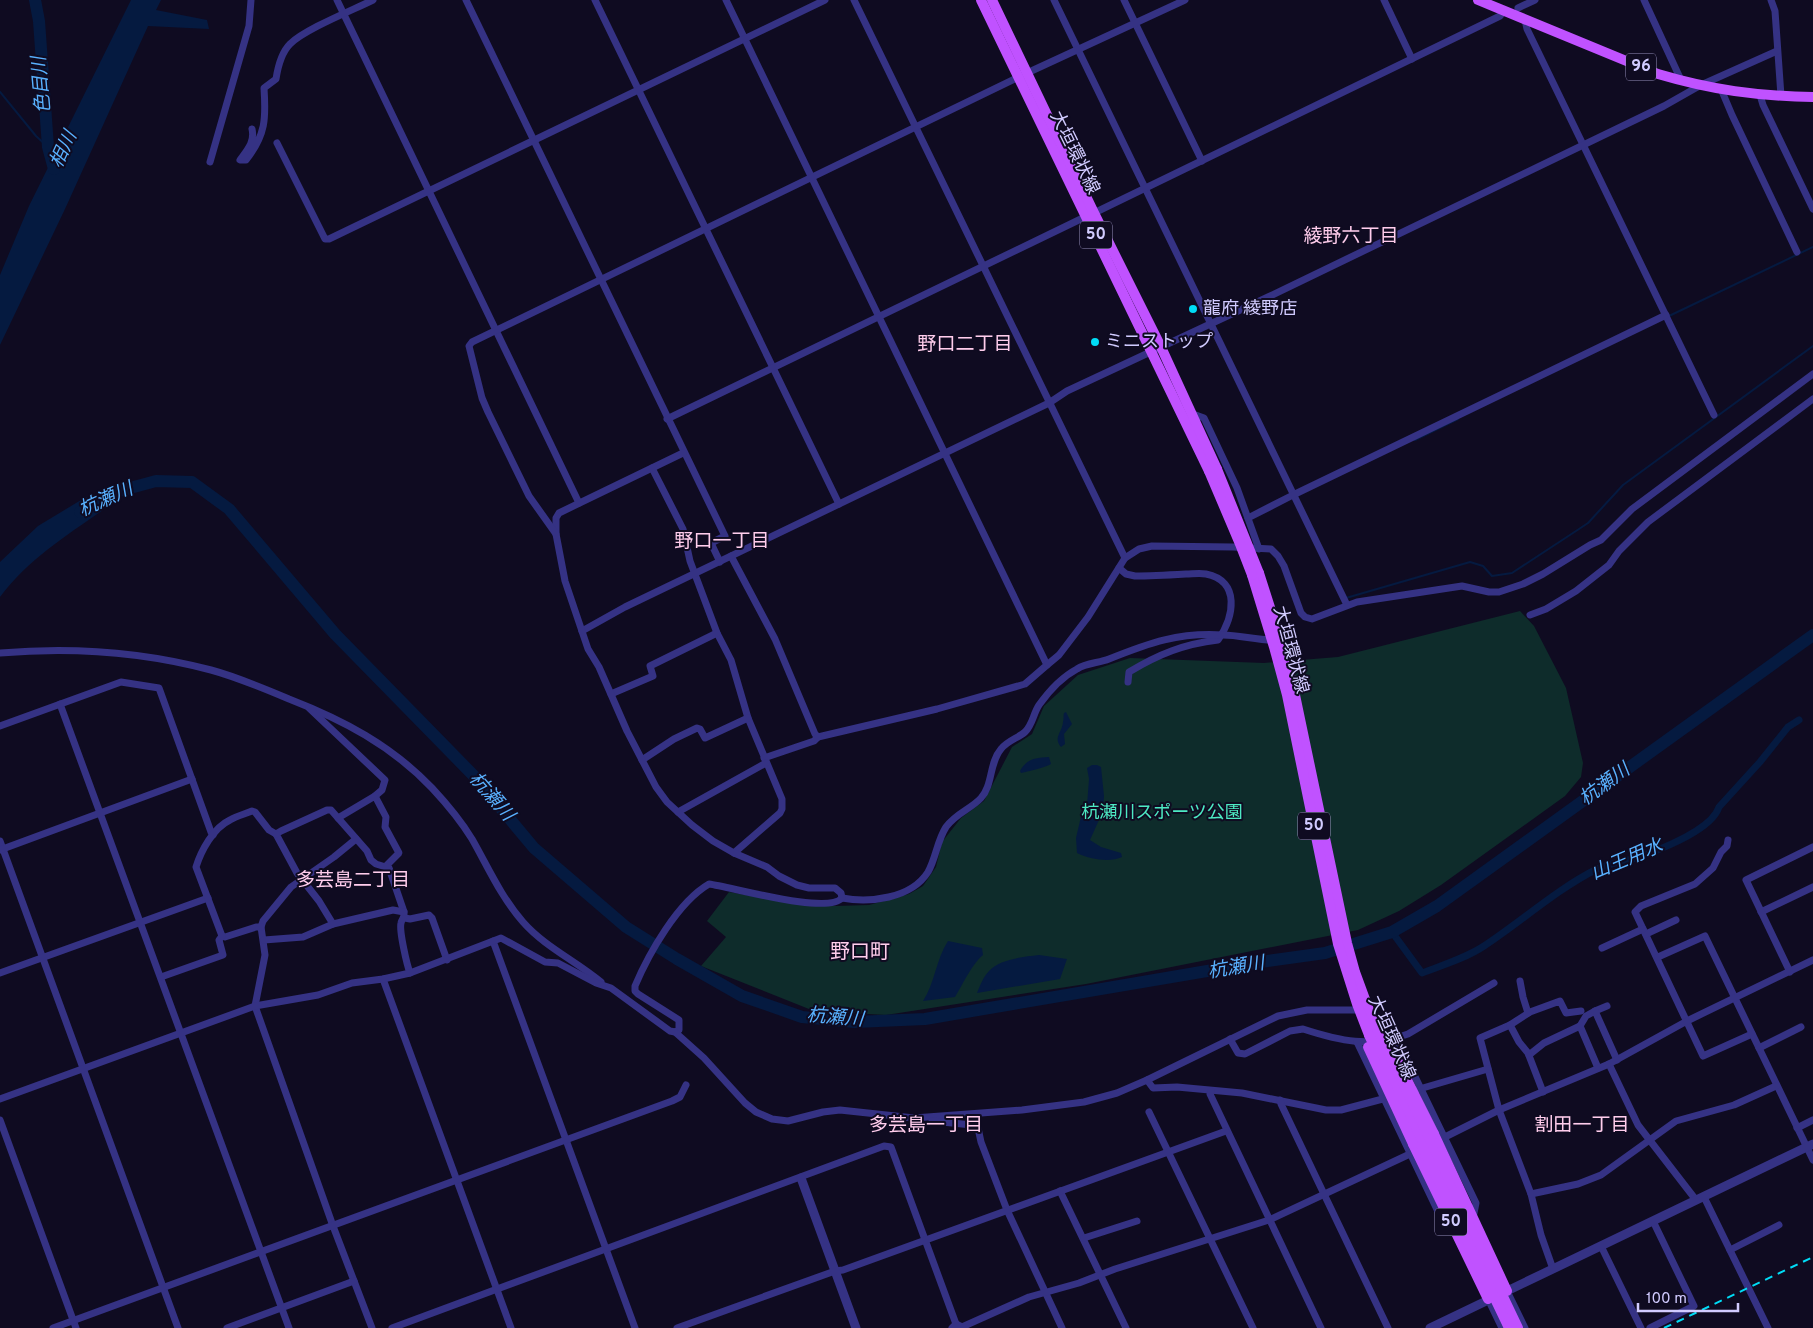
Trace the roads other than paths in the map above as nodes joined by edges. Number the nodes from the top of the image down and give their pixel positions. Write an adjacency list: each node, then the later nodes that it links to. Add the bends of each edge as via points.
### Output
1 (251, 0): 43 (street, via 249,26)
2 (337, 0): 22 (street)
3 (373, 0): 22 (street)
4 (466, 0): 39 (street)
5 (596, 0): 33 (street)
6 (726, 0): 25 (street)
7 (825, 0): 25 (street)
8 (854, 0): 37 (street)
9 (981, 0): 29 (main road, 大垣環状線 / 50)
10 (992, 0): 29 (main road, 大垣環状線 / 50)
11 (1054, 0): 26 (street)
12 (1124, 0): 24 (street)
13 (1185, 0): 24 (street)
14 (1384, 0): 28 (street)
15 (1478, 0): 20 (main road, 96)
16 (1514, 0): 21 (street)
17 (1535, 0): 21 (street)
18 (1644, 0): 30 (street)
19 (1771, 0): 27 (street, via 1775,11)
20 (1504, 11): 21 (main road, 96); 28 (street, via 1500,16)
21 (1516, 12): 23 (main road, 96)
22 (344, 14): 38 (street, via 291,43 282,56 276,79 264,88 262,134 246,160 240,160 250,145); 46 (street)
23 (1525, 20): 30 (main road, 96, via 1658,74); 41 (street)
24 (1135, 24): 26 (street); 42 (street)
25 (744, 39): 33 (street); 44 (street)
26 (1078, 49): 29 (street); 45 (street)
27 (1777, 51): 31 (street); 35 (street)
28 (1412, 58): 42 (street)
29 (1023, 75): 37 (street); 48 (main road, 大垣環状線 / 50)
30 (1681, 80): 31 (main road, 96)
31 (1701, 85): 32 (main road, 96); 41 (street)
32 (1721, 89): 34 (main road, 96); 50 (street)
33 (638, 90): 39 (street); 49 (street)
34 (1760, 95): 35 (main road, 96); 47 (street)
35 (1781, 96): 36 (main road, 96)
36 (1813, 97)
37 (916, 128): 44 (street); 51 (street)
38 (252, 129)
39 (534, 142): 46 (street); 52 (street)
40 (277, 143): 46 (street, via 325,239 329,240)
41 (1584, 145): 53 (street); 55 (street)
42 (1202, 161): 45 (street)
43 (210, 162)
44 (811, 178): 49 (street); 54 (street)
45 (1145, 188): 48 (street); 55 (street)
46 (430, 191): 56 (street)
47 (1813, 209)
48 (1090, 215): 51 (street); 57 (main road, 大垣環状線 / 50); 58 (main road, 大垣環状線 / 50)
49 (706, 229): 52 (street); 59 (street)
50 (1797, 252)
51 (983, 266): 54 (street); 62 (street)
52 (600, 279): 56 (street); 65 (street)
53 (1666, 315): 64 (street); 70 (street)
54 (879, 317): 59 (street); 67 (street)
55 (1211, 324): 57 (street); 70 (street)
56 (496, 330): 71 (street); 74 (street, via 469,346 482,398 528,496)
57 (1161, 347): 58 (street); 63 (main road, 大垣環状線 / 50)
58 (1150, 352): 62 (street, via 1067,391); 69 (main road, 大垣環状線 / 50)
59 (773, 368): 65 (street); 72 (street)
60 (1813, 374): 81 (street, via 1632,510 1601,540 1523,584 1499,592 1462,586)
61 (1813, 399): 82 (street, via 1648,522 1619,550 1609,565 1576,591)
62 (1049, 403): 67 (street); 77 (street)
63 (1193, 414): 69 (main road, 大垣環状線 / 50); 73 (street, via 1204,418)
64 (1714, 415)
65 (668, 419): 66 (street)
66 (683, 453): 68 (street); 78 (street, via 724,536 711,543)
67 (944, 453): 72 (street); 88 (street)
68 (652, 468): 71 (street); 80 (street, via 683,529)
69 (1213, 470): 86 (main road, 大垣環状線 / 50, bridge, via 1240,544 1255,574)
70 (1294, 495): 73 (street); 81 (street)
71 (579, 503): 74 (street, via 557,515)
72 (839, 504): 76 (street)
73 (1248, 518): 75 (street)
74 (556, 534): 83 (street, via 565,581)
75 (1259, 549): 77 (street, via 1152,546 1139,548); 81 (street, via 1271,550 1278,556 1300,613 1305,617 1312,619)
76 (731, 556): 78 (street); 95 (street, via 775,639)
77 (1125, 558): 79 (street)
78 (720, 562): 80 (street)
79 (1119, 568): 85 (street, via 1136,576 1205,574 1218,578 1232,598 1231,612); 88 (street, via 1088,617 1059,655)
80 (695, 574): 83 (street); 84 (street)
81 (1347, 605)
82 (1530, 615)
83 (582, 631): 90 (street)
84 (717, 633): 90 (street, via 650,666 653,676); 93 (street, via 731,660)
85 (1222, 634): 86 (street); 89 (street, via 1218,640 1168,651 1129,672); 115 (street, via 1178,636 1152,642 1078,668 1066,676 1038,706 1032,724 1025,732 1000,750 981,799 958,813 947,825 939,838 928,872 915,886 877,899)
86 (1276, 645): 142 (main road, 大垣環状線 / 50, via 1338,944)
87 (0, 653): 92 (street, via 112,653 166,660 212,670)
88 (1047, 665): 95 (street, via 1024,684 937,709)
89 (1128, 682)
90 (611, 694): 96 (street)
91 (60, 704): 94 (street); 98 (street, via 122,682 159,688); 101 (street)
92 (307, 706): 99 (street, via 385,780 382,790); 137 (street, via 378,742 432,788 471,838 506,900 524,923)
93 (748, 718): 96 (street, via 704,738 697,728); 97 (street)
94 (0, 726)
95 (818, 737): 97 (street)
96 (642, 760): 100 (street, via 656,787)
97 (765, 760): 100 (street); 110 (street, via 782,799 782,809)
98 (192, 779): 101 (street); 104 (street)
99 (375, 796): 102 (street); 111 (street, via 386,817 385,827 399,853)
100 (678, 812): 110 (street, via 713,841)
101 (101, 813): 109 (street); 119 (street)
102 (338, 818): 103 (street, via 327,810); 105 (street)
103 (276, 834): 104 (street, via 252,811 228,820); 112 (street)
104 (213, 835): 114 (street, via 196,867)
105 (356, 839): 111 (street, via 371,860); 112 (street)
106 (1728, 840): 122 (street, via 1728,846 1713,868 1695,884 1637,908 1635,912)
107 (0, 841): 109 (street)
108 (1813, 847): 116 (street, via 1746,880)
109 (1, 850): 128 (street)
110 (734, 853): 115 (street, via 809,888 836,888)
111 (386, 866): 117 (street, via 395,882)
112 (303, 878): 120 (street); 121 (street, via 291,886)
113 (1813, 887): 116 (street)
114 (208, 898): 119 (street); 123 (street)
115 (842, 898): 150 (street, via 834,903 800,902 709,884 698,890 674,916 634,986 638,994 679,1020 679,1030)
116 (1761, 912): 132 (street)
117 (404, 915): 120 (street, via 393,910); 129 (street, via 410,919 429,914); 131 (street, via 402,939)
118 (1676, 920): 122 (street)
119 (141, 922): 128 (street); 134 (street)
120 (333, 924): 124 (street, via 303,937)
121 (261, 927): 123 (street); 124 (street)
122 (1645, 931): 126 (street); 127 (street)
123 (222, 936): 134 (street, via 219,940 223,955)
124 (264, 940): 140 (street)
125 (493, 941): 129 (street); 137 (street, via 501,938 545,962 558,963); 180 (street)
126 (1602, 948)
127 (1658, 957): 139 (street, via 1705,936); 146 (street)
128 (43, 958): 133 (street); 161 (street)
129 (447, 960): 131 (street)
130 (1813, 960): 132 (street)
131 (410, 972): 135 (street)
132 (1790, 972): 139 (street)
133 (0, 973)
134 (161, 977): 151 (street)
135 (383, 979): 140 (street, via 352,983 318,996); 187 (street)
136 (1520, 982): 145 (street)
137 (604, 984): 150 (street)
138 (1494, 984): 154 (street, via 1408,1034)
139 (1735, 998): 146 (street); 152 (street)
140 (255, 1006): 151 (street); 197 (street)
141 (1607, 1006): 144 (street)
142 (1363, 1010): 153 (main road, 大垣環状線 / 50); 155 (street, via 1316,1009 1286,1014)
143 (1581, 1011): 145 (street, via 1566,1013 1560,1001)
144 (1595, 1011): 148 (street, via 1586,1016); 158 (street)
145 (1528, 1013): 147 (street)
146 (1687, 1021): 152 (street, via 1704,1056); 158 (street)
147 (1510, 1025): 157 (street); 162 (street, via 1480,1038)
148 (1580, 1026): 157 (street, via 1544,1043); 160 (street)
149 (1802, 1027): 156 (street)
150 (675, 1032): 174 (street, via 745,1103 772,1119 788,1121 840,1110)
151 (182, 1033): 161 (street); 204 (street)
152 (1752, 1034): 156 (street)
153 (1369, 1035): 154 (street); 155 (street, via 1345,1041 1303,1029 1296,1030 1245,1054 1238,1053); 170 (street); 179 (main road, 50, bridge, via 1399,1062); 183 (main road, 50, bridge); 236 (main road, 大垣環状線 / 50, bridge); 237 (main road, 大垣環状線 / 50, bridge)
154 (1394, 1038): 166 (street)
155 (1230, 1039): 163 (street)
156 (1759, 1048): 165 (street)
157 (1529, 1056): 168 (street)
158 (1617, 1060): 159 (street)
159 (1609, 1064): 160 (street); 181 (street)
160 (1598, 1068): 168 (street)
161 (84, 1069): 169 (street); 209 (street)
162 (1488, 1069): 166 (street); 172 (street)
163 (1147, 1080): 167 (street, via 1153,1088); 174 (street, via 1084,1102)
164 (686, 1085): 180 (street, via 680,1097 672,1101)
165 (1776, 1086): 177 (street); 181 (street, via 1734,1105 1676,1121)
166 (1421, 1088): 170 (street); 179 (street)
167 (1211, 1091): 171 (street); 178 (street)
168 (1543, 1092): 172 (street)
169 (0, 1099)
170 (1383, 1099): 171 (street, via 1342,1110 1326,1110); 183 (street)
171 (1280, 1100): 189 (street)
172 (1499, 1110): 179 (street); 190 (street)
173 (1149, 1112): 184 (street)
174 (914, 1118): 192 (street, via 978,1128 980,1142)
175 (0, 1120): 215 (street)
176 (1813, 1120): 177 (street)
177 (1797, 1128): 182 (street)
178 (1226, 1131): 184 (street); 193 (street)
179 (1439, 1137): 211 (main road, 50)
180 (566, 1139): 187 (street); 202 (street)
181 (1648, 1140): 190 (street, via 1601,1175 1578,1184); 191 (street)
182 (1810, 1146): 185 (street); 191 (street)
183 (1411, 1150): 189 (street); 213 (main road, 50)
184 (1170, 1151): 188 (street); 199 (street)
185 (1813, 1160)
186 (801, 1178): 200 (street, via 884,1146 891,1147); 202 (street); 206 (street)
187 (456, 1181): 197 (street); 210 (street)
188 (1060, 1191): 192 (street); 198 (street)
189 (1324, 1194): 193 (street); 233 (street)
190 (1531, 1194): 205 (street)
191 (1700, 1198): 195 (street); 203 (street)
192 (1007, 1210): 200 (street); 212 (street)
193 (1269, 1220): 199 (street); 232 (street)
194 (1137, 1221): 198 (street)
195 (1653, 1221): 201 (street); 240 (street, via 1694,1306)
196 (1779, 1225): 203 (street)
197 (333, 1226): 204 (street); 208 (street)
198 (1084, 1238): 207 (street)
199 (1211, 1239): 207 (street); 231 (street)
200 (925, 1240): 206 (street); 218 (street)
201 (1601, 1246): 205 (street); 239 (street)
202 (606, 1248): 210 (street); 226 (street)
203 (1730, 1250): 241 (street)
204 (260, 1252): 209 (street); 214 (street)
205 (1553, 1270): 211 (street)
206 (835, 1271): 227 (street); 228 (street)
207 (1100, 1275): 212 (street); 230 (street)
208 (354, 1281): 214 (street); 223 (street)
209 (163, 1288): 215 (street); 220 (street)
210 (497, 1289): 224 (street); 225 (street)
211 (1508, 1291): 213 (street); 238 (street)
212 (1046, 1292): 216 (street); 229 (street)
213 (1488, 1300): 234 (street); 235 (street)
214 (281, 1308): 217 (street); 222 (street)
215 (74, 1324): 219 (street)
216 (975, 1325): 218 (street)
217 (238, 1326): 221 (street)
218 (954, 1326)
219 (53, 1328)
220 (178, 1328)
221 (227, 1328)
222 (289, 1328)
223 (372, 1328)
224 (392, 1328)
225 (511, 1328)
226 (635, 1328)
227 (677, 1328)
228 (856, 1328)
229 (1062, 1328)
230 (1126, 1328)
231 (1254, 1328)
232 (1321, 1328)
233 (1388, 1328)
234 (1430, 1328)
235 (1502, 1328)
236 (1509, 1328)
237 (1518, 1328)
238 (1525, 1328)
239 (1641, 1328)
240 (1650, 1328)
241 (1768, 1328)

